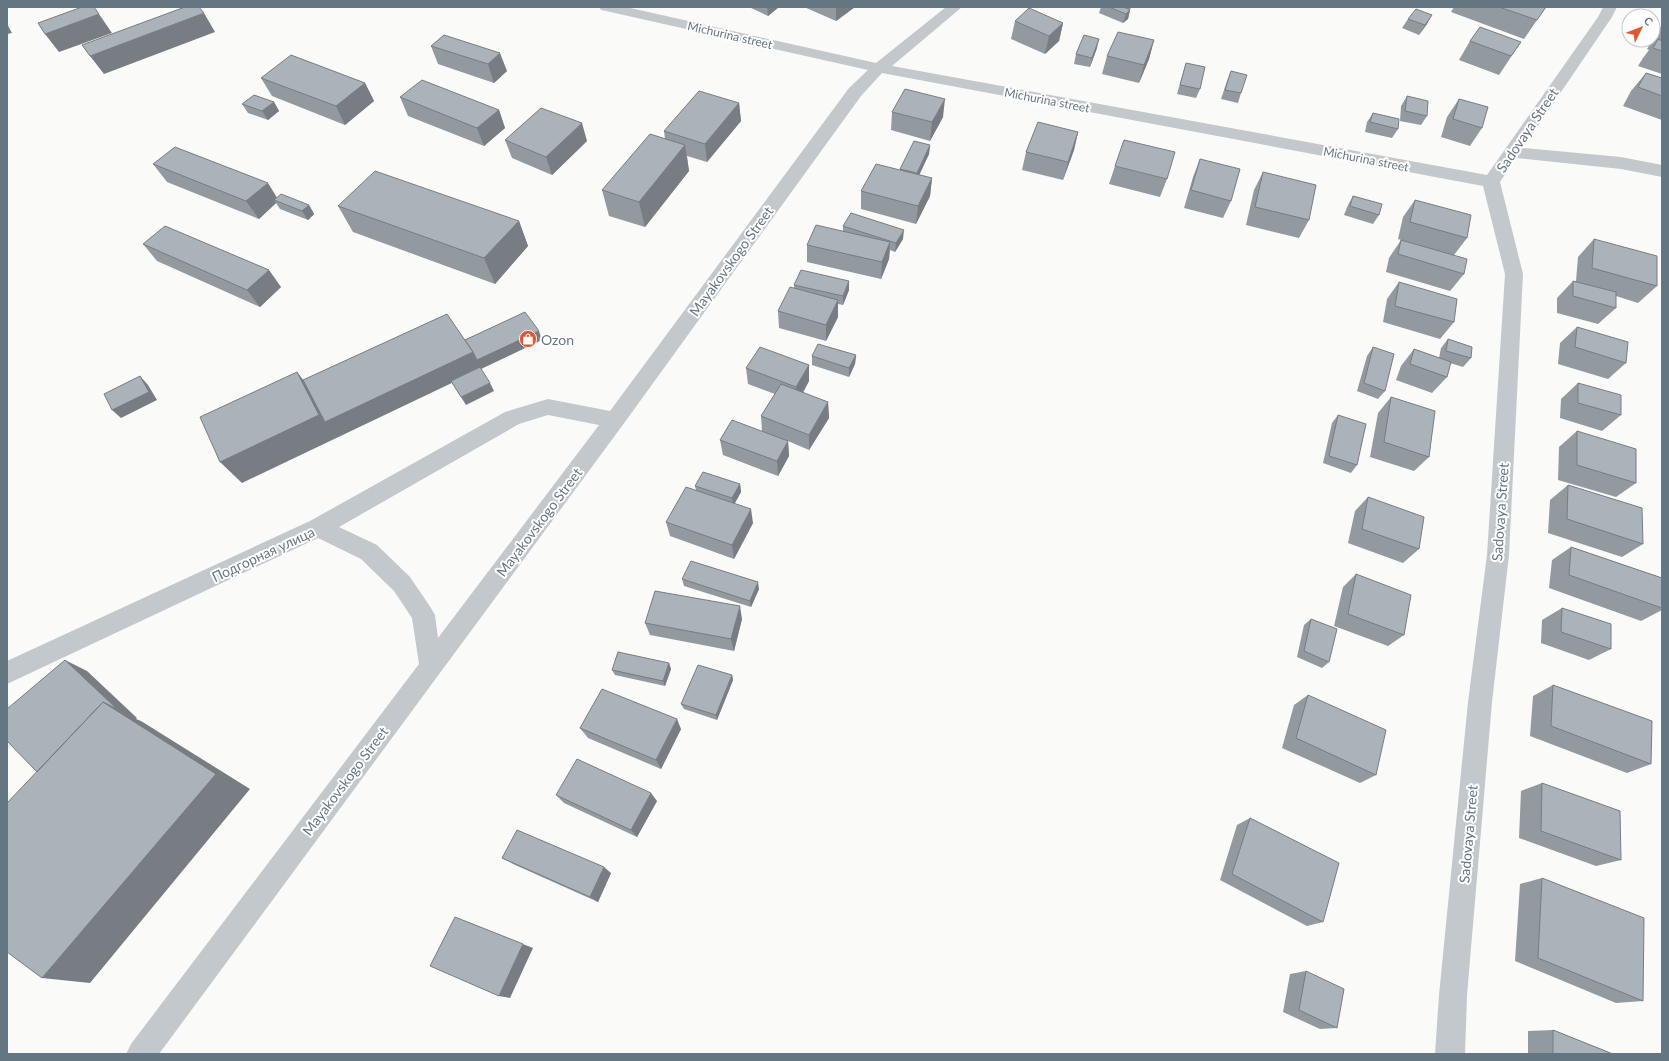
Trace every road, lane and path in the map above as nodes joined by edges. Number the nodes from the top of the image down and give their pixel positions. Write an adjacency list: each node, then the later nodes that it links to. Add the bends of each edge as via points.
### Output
1 (606, 7): 4 (street, Michurina street)
2 (955, 7): 4 (street, Mayakovskogo Street)
3 (1610, 7): 5 (street, Sadovaya Street, via 1605,18)
4 (879, 68): 7 (street, Michurina street); 8 (street, Mayakovskogo Street, via 855,92)
5 (1512, 152): 6 (street, via 1621,163); 7 (street, Sadovaya Street)
6 (1662, 171)
7 (1491, 182): 13 (street, Sadovaya Street, via 1514,274 1498,555 1480,702 1453,995)
8 (615, 420): 9 (street, Подгорная улица, via 548,407 512,418); 10 (street, Mayakovskogo Street)
9 (318, 528): 10 (street, via 369,552 402,584 423,615); 11 (street, Подгорная улица)
10 (431, 667): 12 (street, Mayakovskogo Street)
11 (7, 673)
12 (141, 1054)
13 (1450, 1054)

